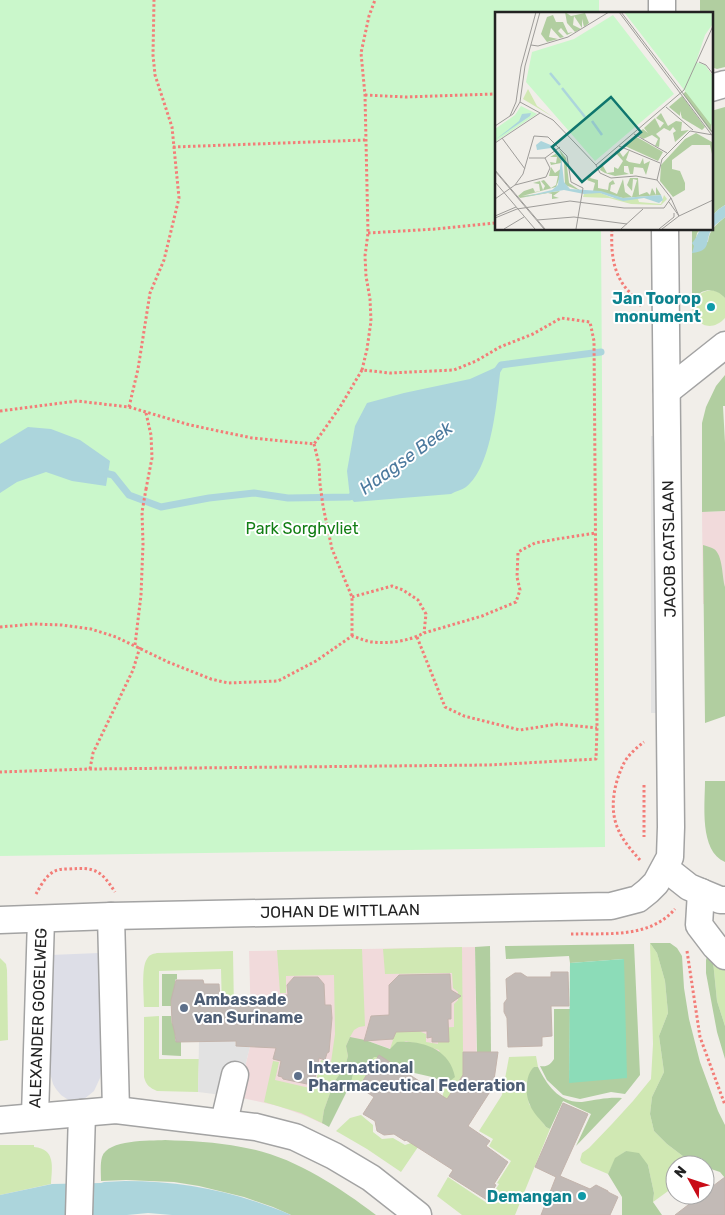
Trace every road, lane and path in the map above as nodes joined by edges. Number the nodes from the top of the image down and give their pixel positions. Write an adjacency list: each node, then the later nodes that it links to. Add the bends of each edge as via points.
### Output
1 (154, 0): 8 (path, via 155,75 172,127)
2 (375, 0): 6 (path, via 361,53)
3 (725, 84): 4 (street)
4 (712, 88)
5 (495, 94): 6 (path)
6 (365, 95): 7 (path)
7 (365, 140): 8 (path); 12 (path)
8 (173, 147): 17 (path, via 178,198 164,260 150,293)
9 (495, 222): 12 (path)
10 (612, 230): 13 (path, via 612,256 617,272)
11 (665, 230): 16 (street, JACOB CATSLAAN)
12 (368, 233): 15 (path, via 365,256 372,321)
13 (641, 306)
14 (725, 346): 16 (street)
15 (362, 370): 20 (path); 21 (path, via 390,373 454,370 561,318 590,322 594,342)
16 (667, 392): 34 (street, JACOB CATSLAAN, via 672,827 670,858)
17 (129, 407): 18 (path, via 77,401); 19 (path)
18 (0, 411)
19 (146, 413): 20 (path, via 190,426 252,438); 27 (path, via 152,458 142,512 141,595)
20 (314, 444): 22 (path, via 322,506 332,549)
21 (596, 534): 24 (path, via 535,543 518,552 520,590 516,602); 29 (path)
22 (352, 597): 24 (path, via 392,586 403,590 418,600 426,614); 25 (path)
23 (0, 627): 27 (path, via 34,624 91,628)
24 (424, 633): 26 (path)
25 (352, 636): 26 (path, via 389,643); 28 (path, via 316,661 278,681 246,683 211,679)
26 (417, 637): 29 (path, via 445,707 464,716 520,730 558,724)
27 (135, 645): 28 (path)
28 (140, 647): 31 (path, via 133,670 92,753)
29 (597, 728): 31 (path, via 596,759 489,765)
30 (644, 742): 33 (path, via 624,764 617,782 613,813 626,844)
31 (90, 768): 32 (path)
32 (0, 772)
33 (640, 860)
34 (665, 868): 35 (street, via 689,887); 36 (street, JOHAN DE WITTLAAN, via 648,892 638,899 611,906)
35 (713, 896): 40 (street, via 699,925)
36 (114, 905): 37 (street, JOHAN DE WITTLAAN); 37 (path, via 105,879 90,868 80,868 53,872 44,881); 43 (street)
37 (38, 909): 38 (street, JOHAN DE WITTLAAN); 45 (street, ALEXANDER GOGELWEG)
38 (0, 920)
39 (686, 943): 42 (path, via 700,1037)
40 (725, 956)
41 (235, 1075): 47 (street)
42 (725, 1105)
43 (116, 1110): 44 (street); 47 (street)
44 (82, 1113): 45 (street); 48 (street)
45 (34, 1116): 46 (street)
46 (0, 1120)
47 (224, 1122): 49 (street, via 295,1137 371,1178)
48 (80, 1215)
49 (418, 1215)

